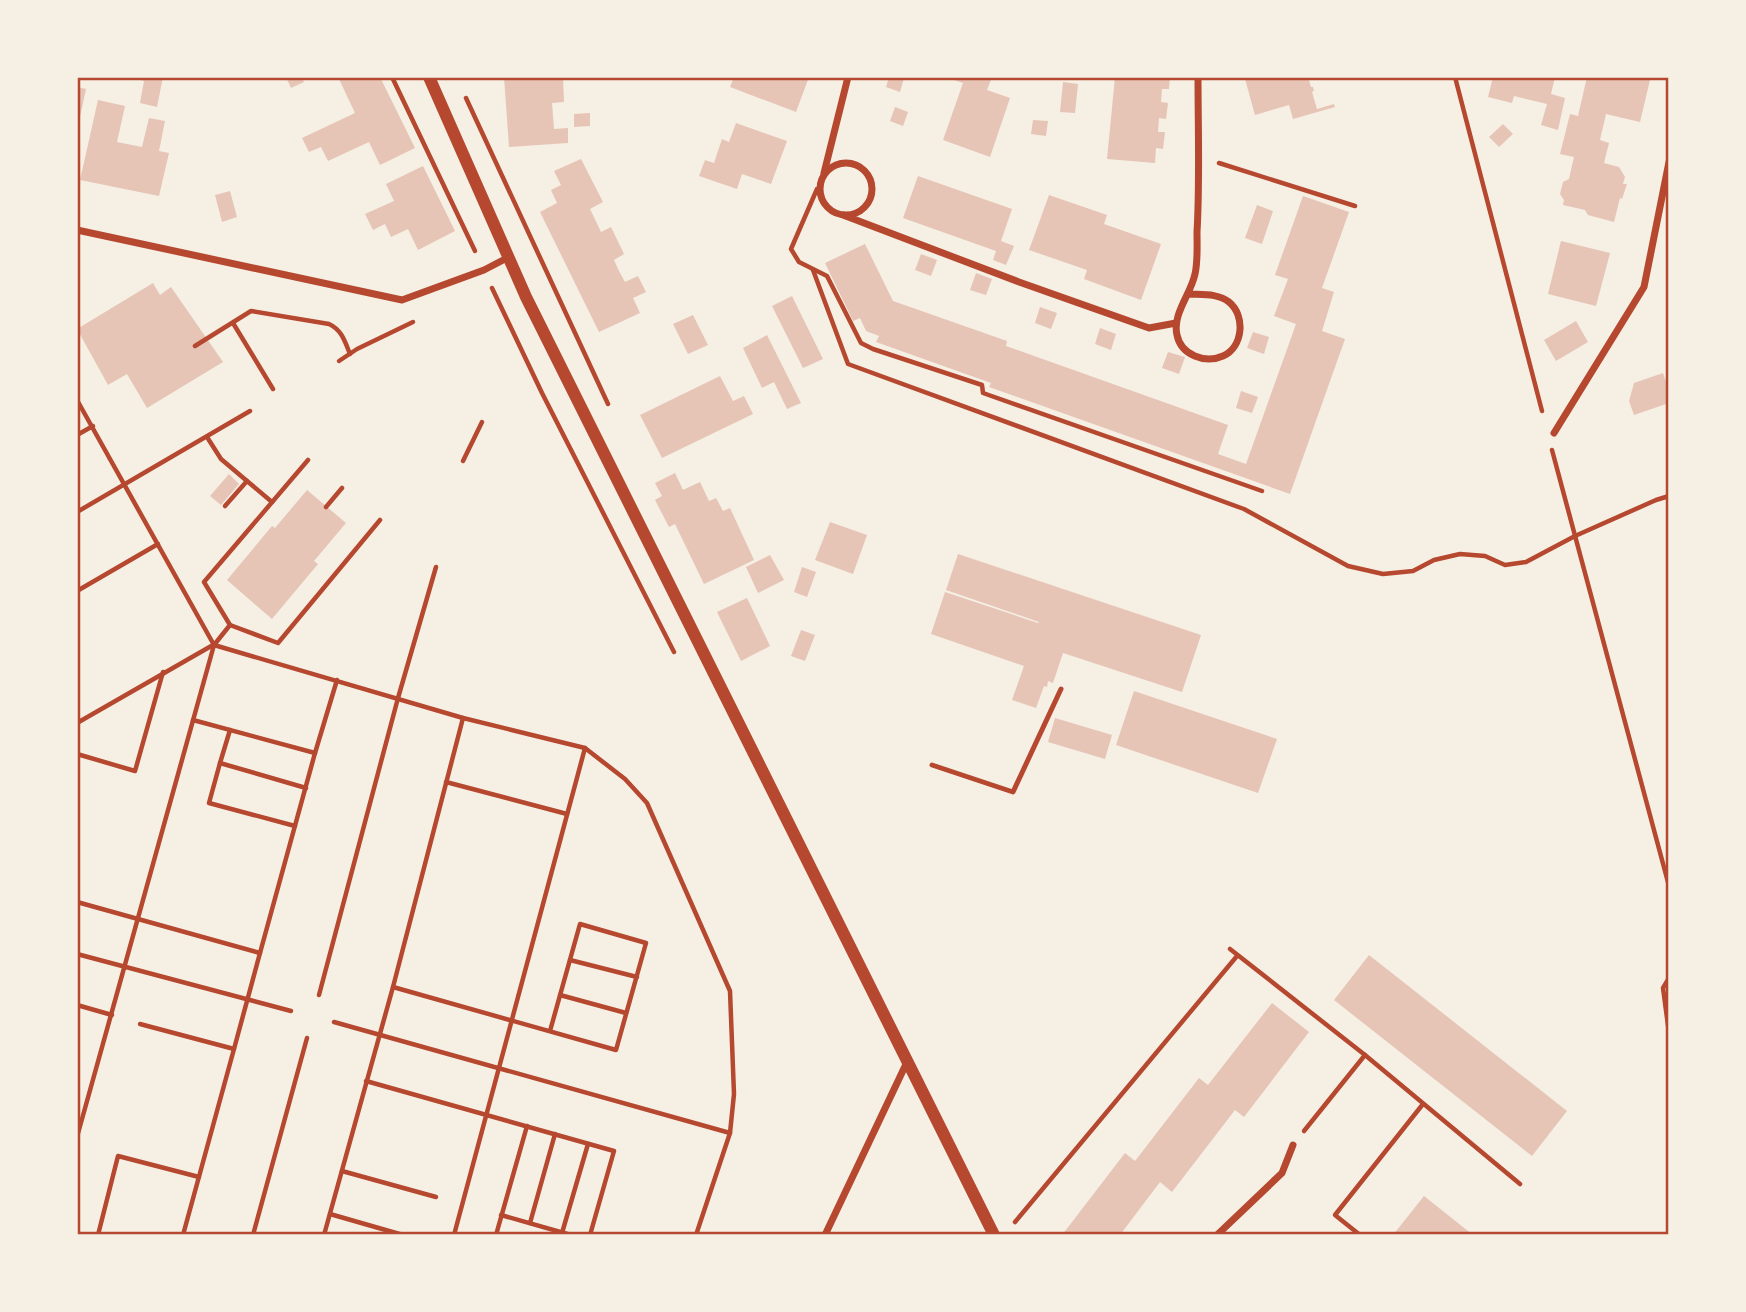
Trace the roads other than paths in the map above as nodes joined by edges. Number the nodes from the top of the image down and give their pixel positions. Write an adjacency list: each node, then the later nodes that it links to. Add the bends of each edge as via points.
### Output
1 (429, 77): 8 (street)
2 (848, 77): 5 (street)
3 (1198, 77): 9 (street, via 1195,274)
4 (1669, 162): 11 (street, via 1644,287)
5 (823, 177): 6 (street, via 820,186 825,205); 6 (street, via 835,165 852,163 871,180 869,203)
6 (843, 215): 10 (street, via 1149,328)
7 (77, 230): 8 (street, via 402,300)
8 (508, 258): 14 (street)
9 (1188, 293): 10 (street); 10 (street, via 1229,302 1238,314 1238,340 1228,353 1200,359 1182,346)
10 (1176, 323)
11 (1552, 437)
12 (1061, 689): 13 (lane, via 1013,792)
13 (932, 765)
14 (906, 1062): 16 (street); 17 (street)
15 (1293, 1145): 18 (street, via 1282,1173)
16 (825, 1235)
17 (994, 1235)
18 (1217, 1235)

